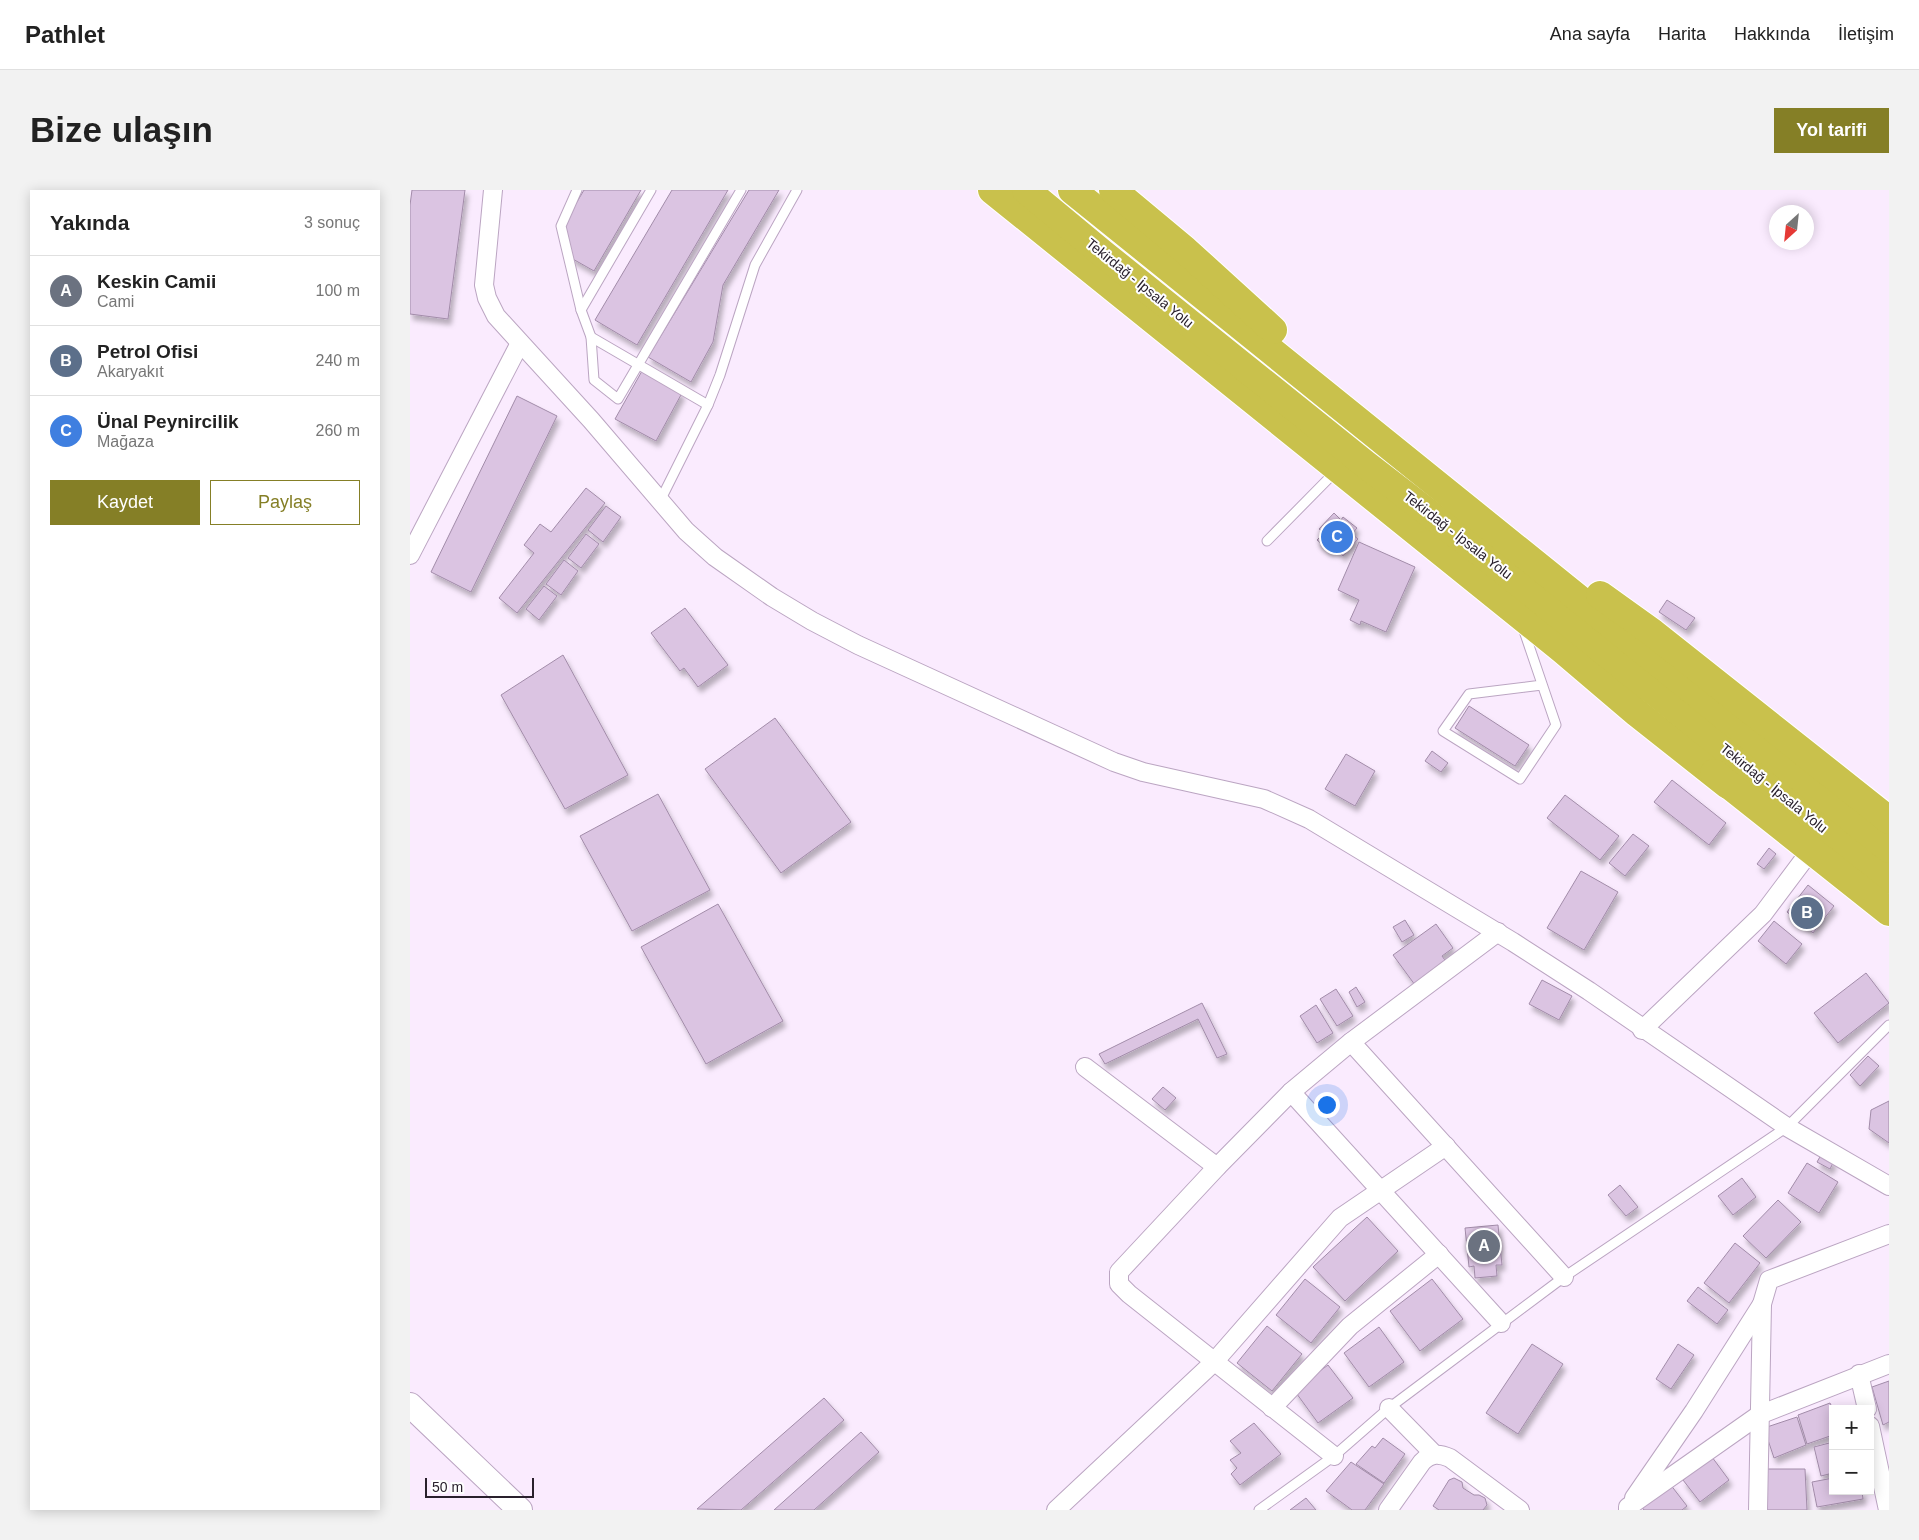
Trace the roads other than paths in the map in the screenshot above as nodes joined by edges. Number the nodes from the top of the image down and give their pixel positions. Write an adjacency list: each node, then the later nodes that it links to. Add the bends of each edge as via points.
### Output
1 (493, 190): 12 (street, via 485,291 496,316)
2 (577, 190): 10 (lane, via 561,226)
3 (651, 190): 10 (lane)
4 (740, 190): 13 (lane)
5 (797, 190): 14 (lane, via 755,265)
6 (992, 190): 18 (highway)
7 (1026, 190): 17 (highway, Tekirdağ - İpsala Yolu)
8 (1072, 190): 15 (highway, Tekirdağ - İpsala Yolu)
9 (1128, 195): 15 (highway, via 1302,358)
10 (581, 310): 11 (lane)
11 (590, 337): 13 (lane); 13 (lane, via 594,380 618,399)
12 (520, 343): 19 (street); 21 (street)
13 (638, 364): 14 (lane)
14 (708, 405): 19 (lane)
15 (1340, 406): 16 (highway, Tekirdağ - İpsala Yolu)
16 (1386, 442): 25 (highway, via 1485,510 1652,633); 27 (highway, Tekirdağ - İpsala Yolu)
17 (1365, 464): 24 (highway, via 1572,642); 28 (highway, Tekirdağ - İpsala Yolu, via 1499,566)
18 (1338, 469): 20 (lane); 22 (highway)
19 (660, 501): 30 (street, via 700,543 744,578 812,621 858,645 1122,765 1287,807)
20 (1267, 541)
21 (410, 556)
22 (1518, 613): 23 (lane); 24 (highway)
23 (1542, 685): 23 (lane, via 1556,725 1520,779 1442,731 1468,694)
24 (1728, 785): 26 (highway)
25 (1889, 820)
26 (1811, 850): 29 (highway); 32 (street, via 1763,914)
27 (1889, 850)
28 (1889, 880)
29 (1889, 912)
30 (1498, 932): 32 (street); 33 (street)
31 (1889, 1024): 36 (lane)
32 (1642, 1030): 36 (street)
33 (1352, 1042): 35 (street); 37 (street)
34 (1086, 1067): 38 (street)
35 (1291, 1092): 38 (street); 40 (street)
36 (1787, 1127): 39 (street); 43 (lane)
37 (1446, 1146): 40 (street); 43 (street)
38 (1217, 1167): 46 (street, via 1119,1272 1119,1284 1129,1294)
39 (1889, 1186)
40 (1380, 1190): 42 (street); 46 (street, via 1340,1218)
41 (1889, 1234): 44 (street, via 1769,1280)
42 (1439, 1254): 45 (street); 51 (street, via 1350,1326)
43 (1564, 1277): 45 (lane)
44 (1762, 1304): 53 (street); 57 (street)
45 (1502, 1323): 52 (lane)
46 (1214, 1362): 51 (street); 59 (street)
47 (1889, 1364): 48 (street)
48 (1859, 1374): 50 (street); 53 (street)
49 (410, 1405): 58 (street)
50 (1866, 1405)
51 (1272, 1408): 56 (street)
52 (1389, 1408): 55 (street); 56 (lane)
53 (1759, 1415): 57 (street); 63 (street)
54 (1874, 1445): 64 (street)
55 (1434, 1454): 61 (street, via 1422,1462); 62 (street, via 1450,1458)
56 (1334, 1456): 60 (lane)
57 (1627, 1509)
58 (520, 1510)
59 (1056, 1510)
60 (1259, 1510)
61 (1388, 1510)
62 (1520, 1510)
63 (1758, 1510)
64 (1888, 1510)

